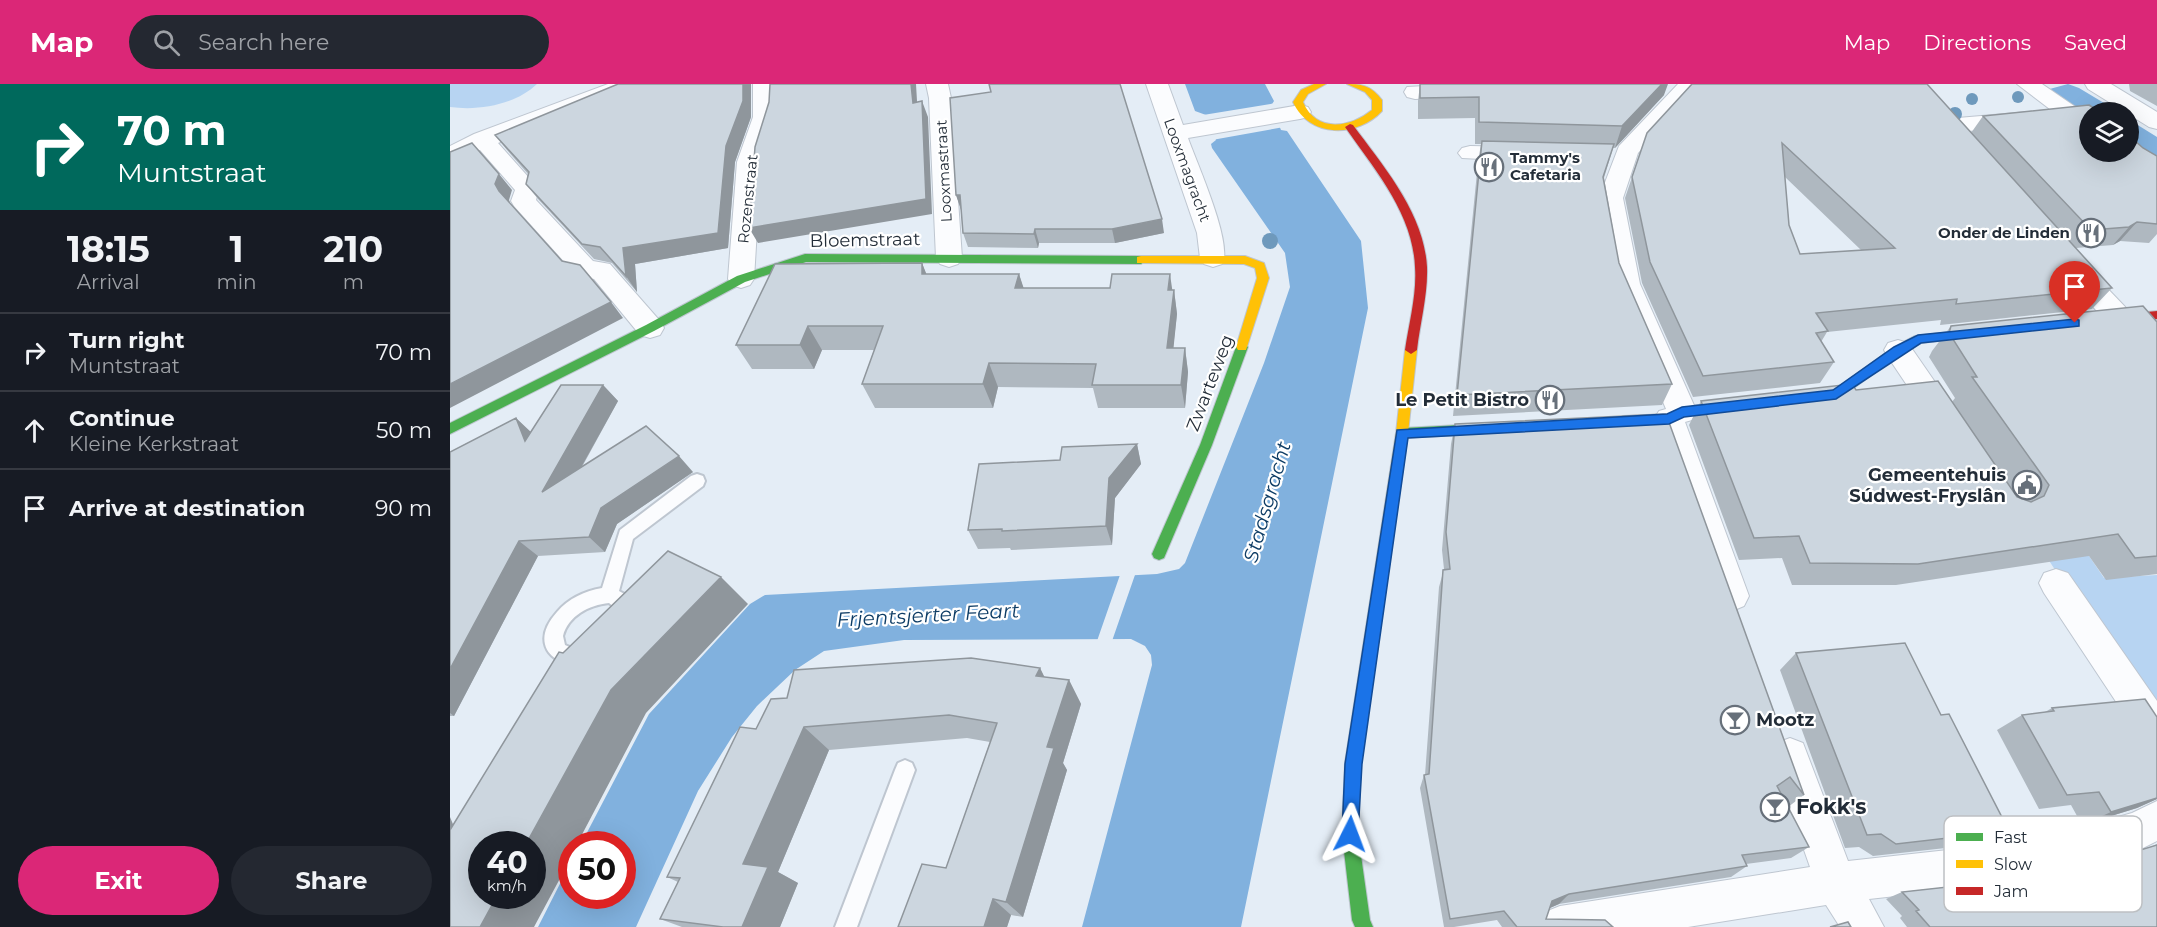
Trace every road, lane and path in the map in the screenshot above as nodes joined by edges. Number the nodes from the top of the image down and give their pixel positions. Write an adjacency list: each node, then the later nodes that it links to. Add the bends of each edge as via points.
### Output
1 (764, 84): 27 (street, Rozenstraat, via 764,117 749,162)
2 (937, 84): 25 (street, Looxmastraat)
3 (1157, 84): 19 (street, Looxmagracht)
4 (1320, 84): 13 (street, via 1300,96)
5 (1352, 84): 10 (street)
6 (2028, 84): 14 (street)
7 (2096, 84): 16 (street)
8 (621, 85): 20 (street)
9 (1681, 86): 36 (street, via 1612,156 1611,198 1627,284)
10 (1373, 87): 18 (street, via 1377,111 1367,121)
11 (1486, 90): 12 (street)
12 (1415, 92)
13 (1291, 114): 18 (street, via 1320,126); 19 (street)
14 (2079, 119)
15 (2079, 120): 17 (street)
16 (2157, 122)
17 (1947, 126)
18 (1350, 127): 40 (street, via 1410,220 1420,266)
19 (1174, 133): 26 (street, Looxmagracht, via 1210,233)
20 (482, 139): 22 (street); 31 (street, via 527,189 523,201 586,270 601,270)
21 (1470, 153): 23 (street)
22 (450, 154)
23 (1541, 155)
24 (2057, 251): 29 (street)
25 (949, 258): 26 (street, Bloemstraat); 27 (street, Bloemstraat, via 805,258)
26 (1212, 258): 43 (street, Zwarteweg, via 1245,260 1260,266 1263,278 1252,321 1210,435)
27 (741, 279): 31 (street, Bloemstraat)
28 (2157, 315): 29 (street)
29 (2120, 319): 30 (street)
30 (2086, 322)
31 (650, 328): 39 (street, Bloemstraat)
32 (1997, 330): 33 (street, via 1918,339)
33 (1898, 350): 34 (street, via 1836,395); 41 (street)
34 (1800, 399)
35 (1753, 404): 36 (street)
36 (1675, 415): 37 (street); 46 (street)
37 (1611, 422)
38 (1518, 427): 40 (street)
39 (450, 429)
40 (1402, 433): 57 (street, via 1353,764 1350,834)
41 (1959, 440)
42 (697, 481): 45 (lane, via 626,535)
43 (1159, 554)
44 (2056, 583): 50 (street)
45 (609, 595): 47 (lane, via 626,603 629,612 622,632 601,650); 47 (lane, via 586,600 558,624 554,643 558,650)
46 (1745, 631)
47 (576, 657): 48 (lane)
48 (564, 677)
49 (1780, 730): 55 (street)
50 (2157, 732)
51 (905, 770): 56 (lane)
52 (2157, 820): 53 (street)
53 (2142, 828)
54 (1944, 871): 55 (street)
55 (1836, 883): 58 (street); 59 (street)
56 (846, 927)
57 (1364, 927)
58 (1560, 927)
59 (1863, 927)

